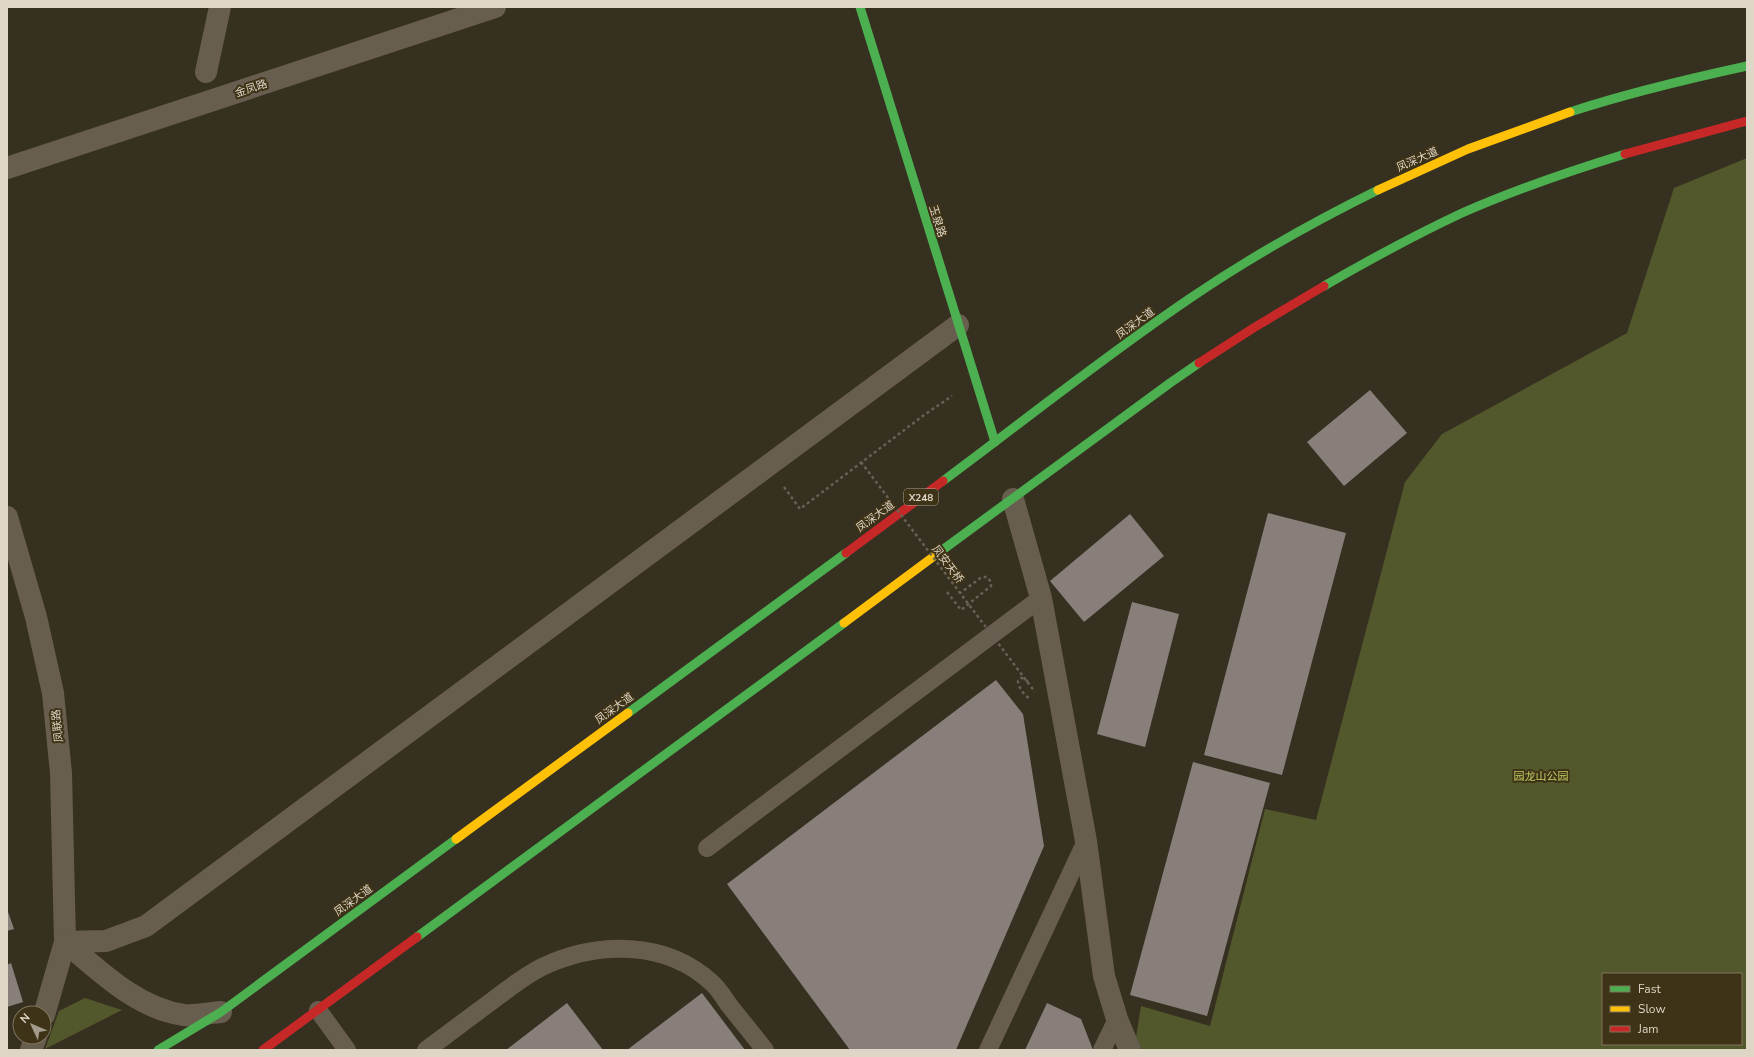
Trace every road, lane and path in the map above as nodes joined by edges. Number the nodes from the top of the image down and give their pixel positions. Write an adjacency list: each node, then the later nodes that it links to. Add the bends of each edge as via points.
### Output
1 (220, 7): 5 (street)
2 (495, 7): 7 (street, 金凤路)
3 (860, 7): 8 (main road, 玉泉路)
4 (1747, 66): 10 (main road, 凤深大道 / X248, via 1623,96 1537,123 1461,152 1363,198 1315,222 1213,283 1146,329)
5 (206, 72)
6 (1747, 121): 12 (main road, via 1672,139 1557,176 1483,204 1374,257 1236,338 1170,383)
7 (7, 168)
8 (958, 325): 9 (main road, 玉泉路); 21 (street, via 146,926 106,941)
9 (976, 381): 10 (main road, 玉泉路); 11 (path, via 924,415)
10 (995, 442): 24 (main road, 凤深大道 / X248)
11 (861, 462): 13 (path); 16 (path, 凤安天桥, bridge)
12 (1013, 499): 17 (street); 23 (main road)
13 (800, 509)
14 (7, 517): 21 (street, 凤联路, via 36,617 53,693 61,773)
15 (947, 592): 16 (path, via 961,610 991,586 991,582 987,577 982,577)
16 (960, 593): 18 (path, 凤安天桥, bridge)
17 (1041, 598): 19 (street); 20 (lane)
18 (1036, 694): 18 (path, via 1032,699 1028,698 1018,685 1018,681 1021,678 1025,679)
19 (1086, 841): 25 (street, via 1104,976); 31 (lane)
20 (707, 848)
21 (65, 942): 22 (street, 凤联路); 24 (street, via 125,990 154,1006 184,1015)
22 (47, 1005)
23 (318, 1010): 27 (main road); 28 (lane)
24 (221, 1012): 26 (main road, 凤深大道 / X248)
25 (1117, 1019): 32 (lane); 33 (street)
26 (158, 1050)
27 (263, 1050)
28 (348, 1050)
29 (426, 1050): 30 (lane, via 542,967 568,957 616,948 643,950 669,956 694,968 713,984)
30 (765, 1050)
31 (988, 1050)
32 (1102, 1050)
33 (1130, 1050)

